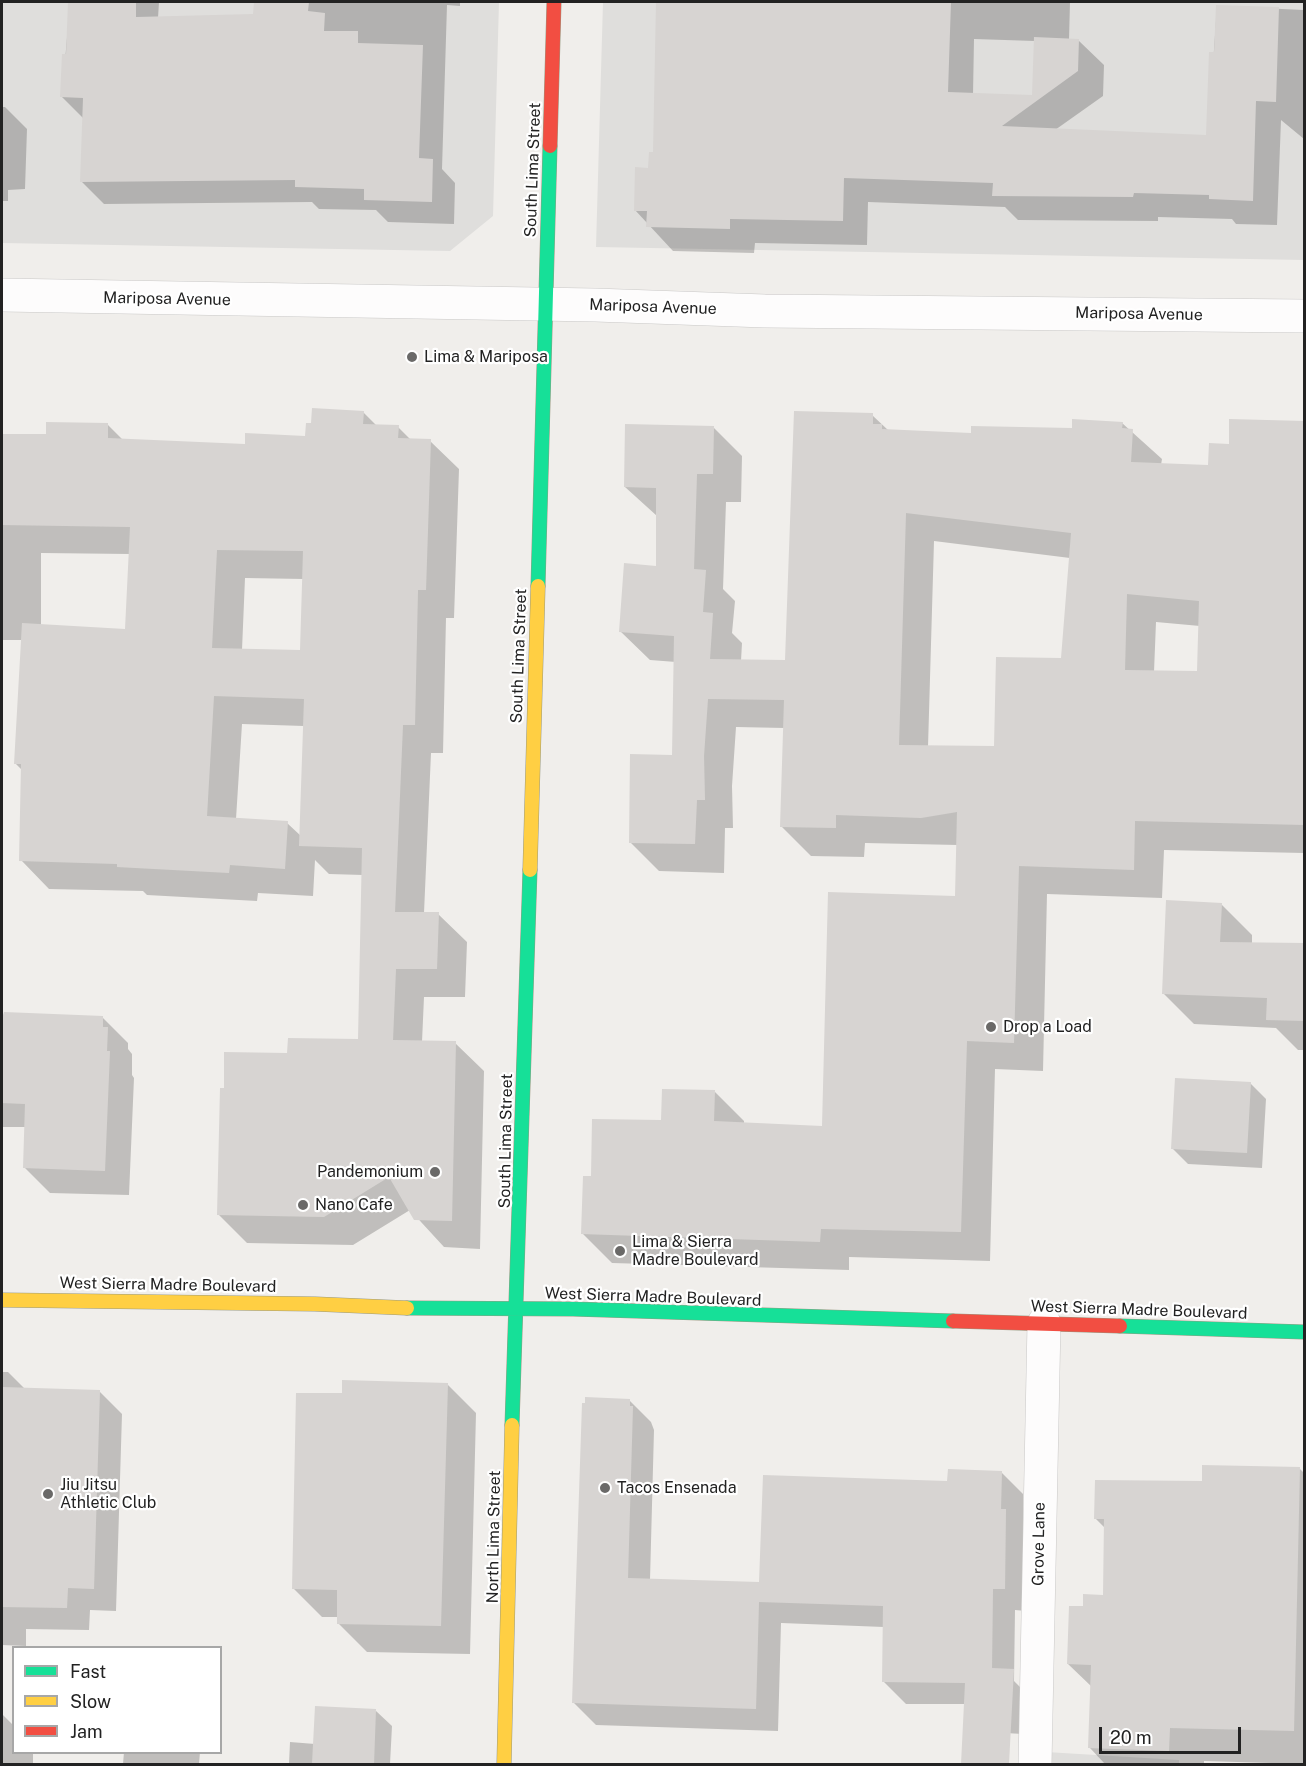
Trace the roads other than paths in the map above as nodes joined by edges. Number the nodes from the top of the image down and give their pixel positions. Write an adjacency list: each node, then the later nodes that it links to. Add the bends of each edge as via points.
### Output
1 (554, 2): 3 (street, South Lima Street)
2 (2, 295): 3 (street, Mariposa Avenue)
3 (546, 304): 4 (street, Mariposa Avenue, via 765,311); 6 (street, South Lima Street)
4 (1305, 316)
5 (2, 1300): 6 (street, West Sierra Madre Boulevard)
6 (518, 1311): 7 (street, West Sierra Madre Boulevard, via 573,1309); 9 (street, North Lima Street, via 512,1385)
7 (1044, 1323): 8 (street, West Sierra Madre Boulevard); 10 (street, Grove Lane)
8 (1305, 1332)
9 (504, 1764)
10 (1035, 1764)

